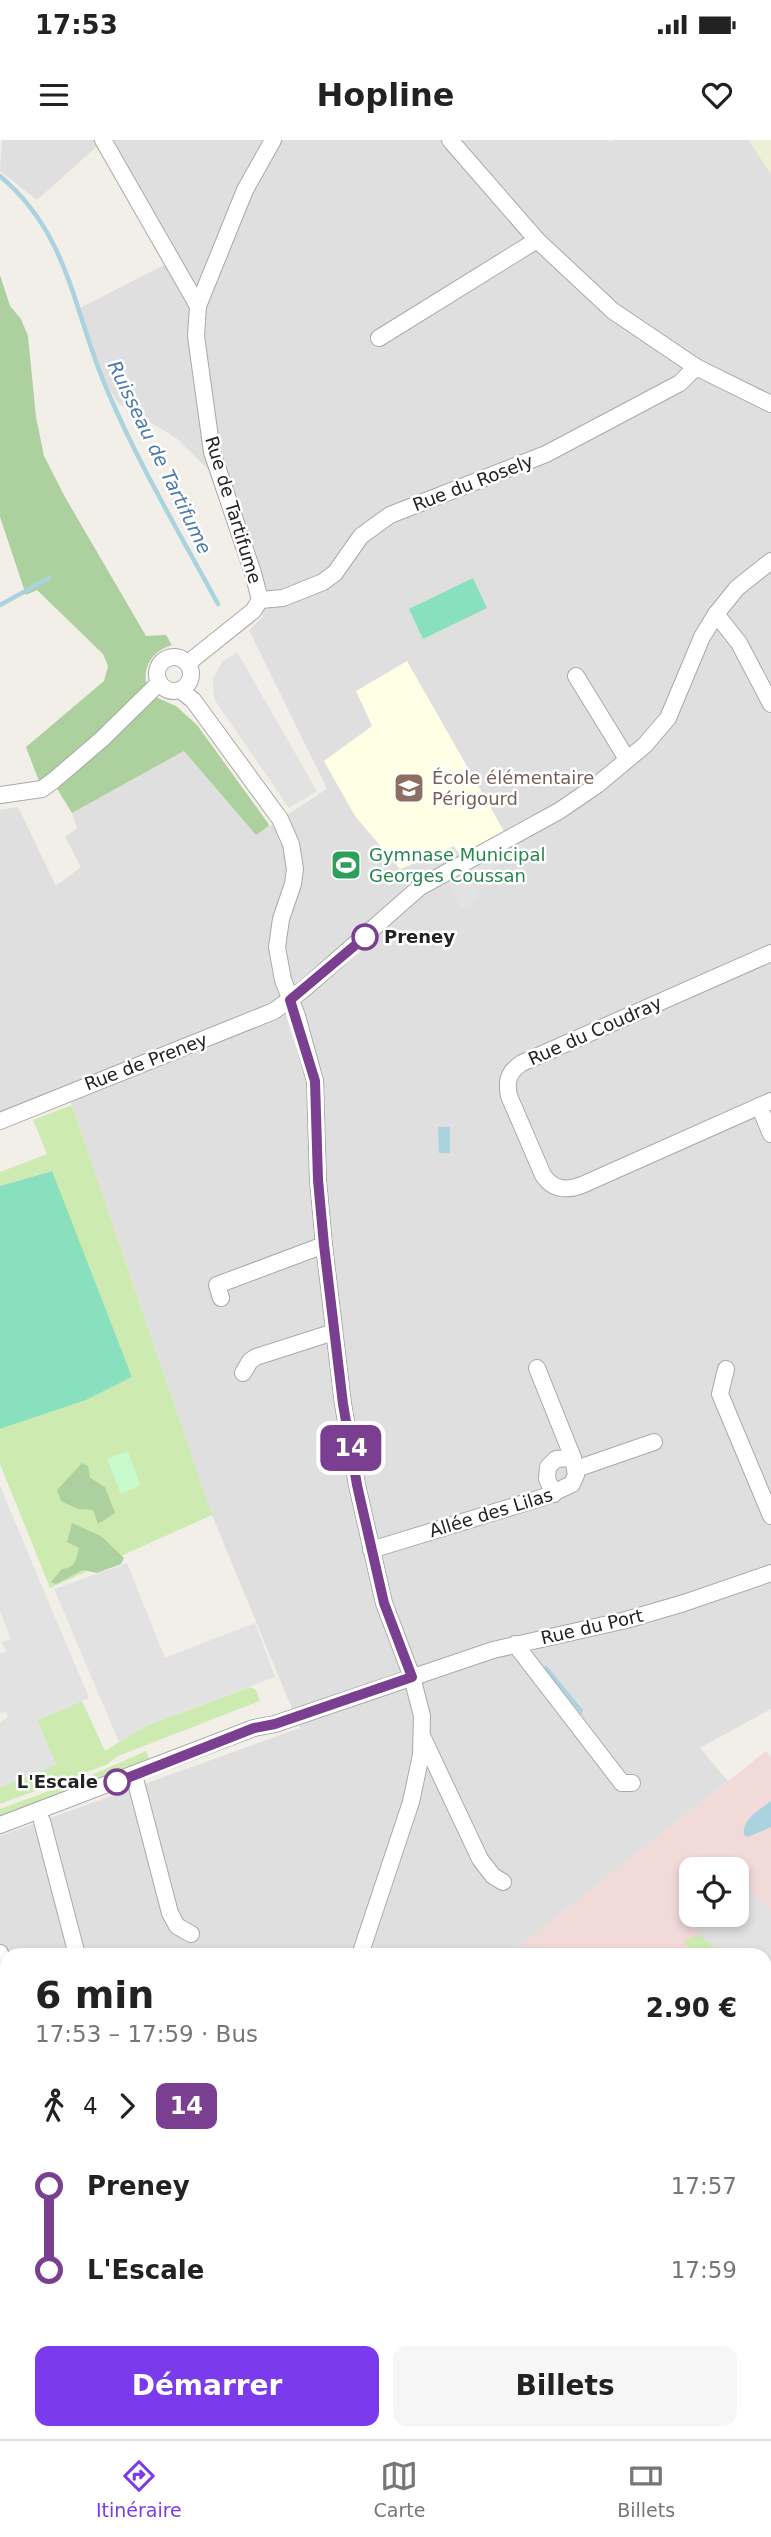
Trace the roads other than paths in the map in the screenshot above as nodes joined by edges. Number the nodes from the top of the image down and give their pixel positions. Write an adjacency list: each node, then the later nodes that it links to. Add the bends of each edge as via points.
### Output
1 (103, 140): 5 (street)
2 (273, 140): 5 (street, via 245,190)
3 (450, 140): 4 (street)
4 (537, 240): 6 (street); 7 (street, via 613,311)
5 (198, 306): 10 (street, Rue de Tartifume, via 196,336 212,452)
6 (379, 338)
7 (695, 367): 8 (street); 10 (street, Rue du Rosely, via 680,383 546,454 390,515 361,536 335,573 323,582 283,598)
8 (771, 404)
9 (771, 561): 11 (street, Rue de Preney)
10 (260, 600): 12 (street, Rue de Tartifume, via 253,611)
11 (716, 614): 16 (street, via 739,643); 17 (street, Rue de Preney, via 668,718)
12 (188, 663): 14 (street, via 172,656 162,661 157,671); 15 (street, via 191,678)
13 (576, 676): 17 (street)
14 (159, 682): 15 (street, via 166,689); 18 (street, via 53,782 42,789)
15 (180, 690): 20 (street, via 193,700 280,819 291,844 293,884 276,947)
16 (771, 704)
17 (627, 759): 20 (street, Rue de Preney, via 559,811 420,887)
18 (0, 795)
19 (771, 953): 21 (street, Rue du Coudray, via 522,1063 508,1080 509,1096 543,1175 552,1186 566,1189)
20 (290, 1000): 22 (street, Rue de Preney, via 274,1011); 24 (street, via 315,1081)
21 (765, 1104): 23 (street, Rue du Coudray)
22 (0, 1121)
23 (771, 1134)
24 (324, 1245): 25 (street, via 217,1285); 26 (street)
25 (221, 1298)
26 (334, 1332): 29 (street, via 256,1357); 34 (street)
27 (537, 1368): 31 (street)
28 (726, 1369): 33 (street, via 720,1394)
29 (243, 1373)
30 (654, 1442): 31 (street)
31 (574, 1463): 32 (street, Allée des Lilas, via 572,1484); 32 (street, via 556,1460 548,1467 547,1479)
32 (554, 1494): 34 (street, Allée des Lilas)
33 (771, 1516)
34 (371, 1550): 37 (street, via 384,1603)
35 (771, 1573): 36 (street, Rue du Port, via 626,1620)
36 (515, 1644): 37 (street, Rue du Port); 40 (street, via 622,1783)
37 (412, 1677): 38 (street); 39 (street, Rue du Port, via 275,1724 257,1738)
38 (423, 1738): 44 (street, via 480,1859); 47 (street, via 411,1802)
39 (135, 1779): 41 (street); 42 (street); 45 (street, via 170,1913 177,1926)
40 (632, 1783)
41 (42, 1821): 43 (street); 46 (street)
42 (0, 1825)
43 (0, 1836)
44 (503, 1882)
45 (191, 1934)
46 (75, 1948)
47 (362, 1948)

